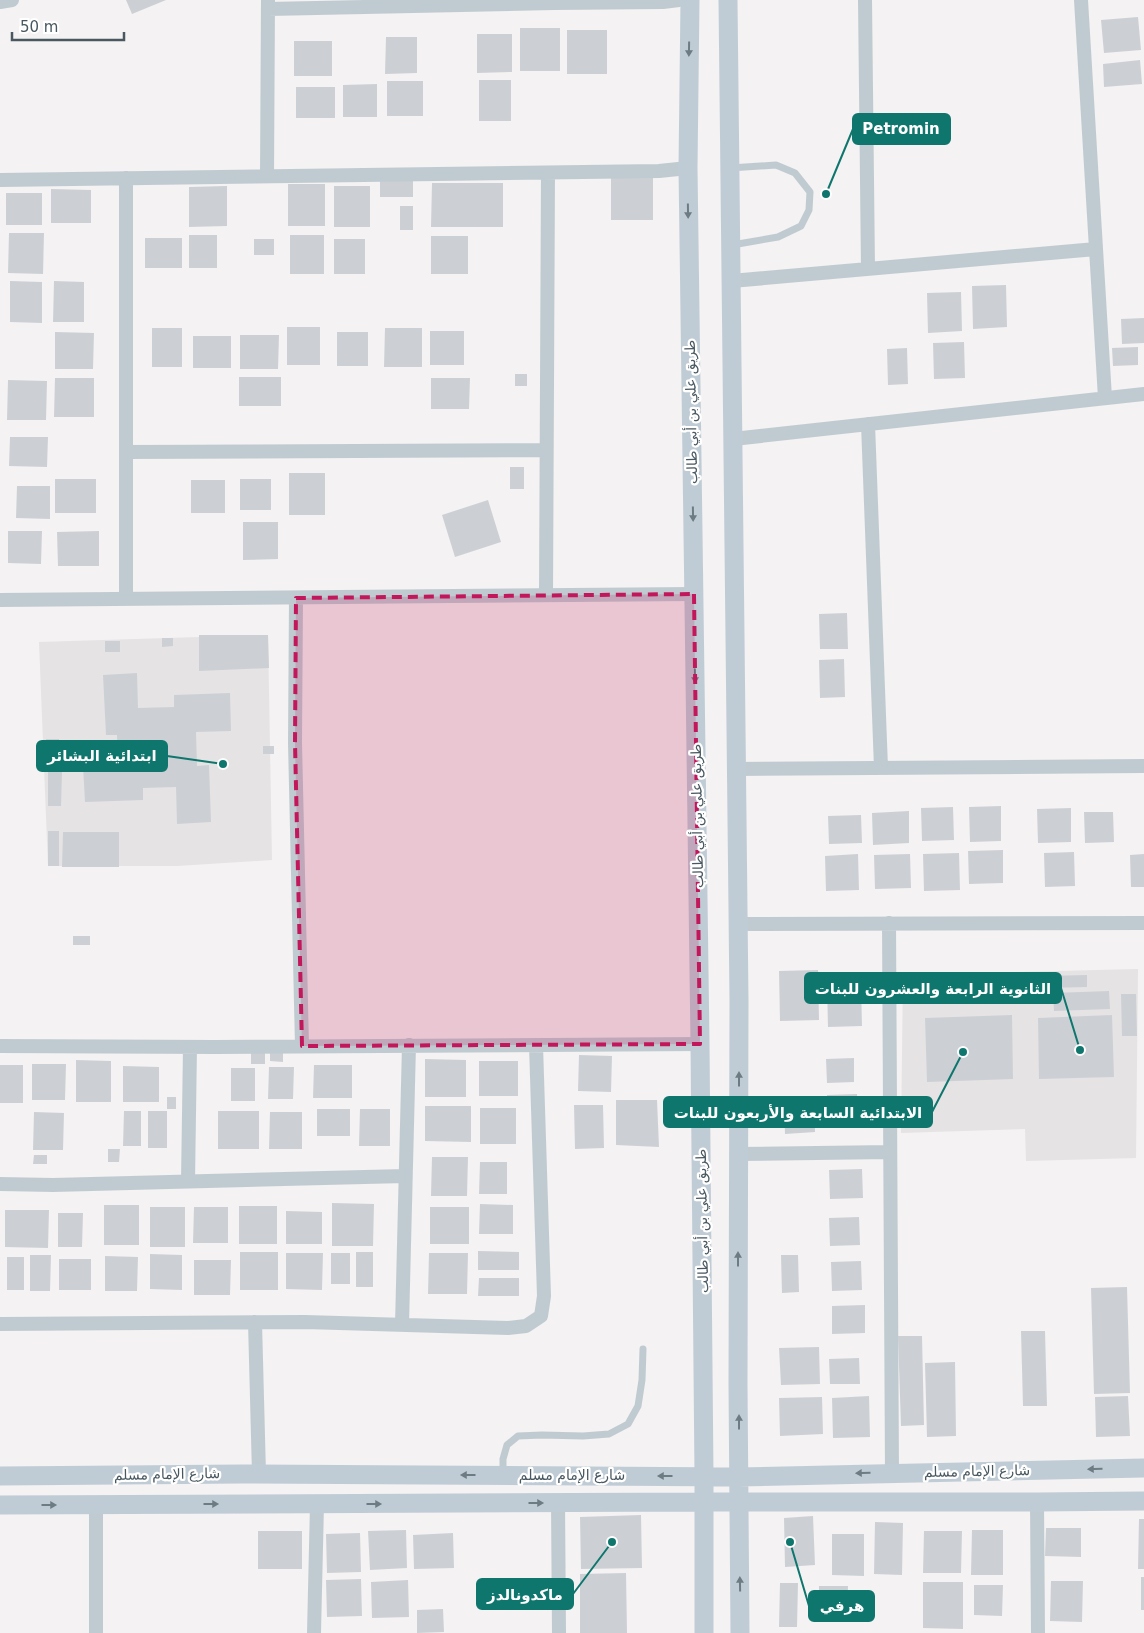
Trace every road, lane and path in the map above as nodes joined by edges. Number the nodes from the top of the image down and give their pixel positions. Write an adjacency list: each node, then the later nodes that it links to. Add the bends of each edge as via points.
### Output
1 (12, 0): 8 (street)
2 (679, 0): 7 (street)
3 (690, 0): 10 (main road, طريق علي بن أبي طالب, one-way to 10)
4 (728, 0): 11 (main road)
5 (865, 0): 18 (street)
6 (1081, 0): 17 (street)
7 (554, 1): 9 (street)
8 (0, 2)
9 (268, 4): 13 (street)
10 (688, 168): 12 (street); 26 (main road, طريق علي بن أبي طالب, one-way to 26)
11 (730, 168): 16 (main road); 16 (lane, via 776,165 795,172 810,192 809,210 801,226 778,237)
12 (548, 173): 13 (street); 24 (street)
13 (267, 176): 14 (street)
14 (126, 178): 15 (street); 25 (street)
15 (0, 180)
16 (731, 245): 19 (main road)
17 (1096, 249): 18 (street); 21 (street)
18 (868, 269): 19 (street)
19 (731, 281): 23 (main road)
20 (1144, 394): 21 (street)
21 (1105, 398): 22 (street)
22 (868, 424): 23 (street); 32 (street)
23 (733, 439): 33 (main road)
24 (546, 450): 25 (street); 27 (street)
25 (126, 452): 29 (street)
26 (694, 594): 27 (street); 37 (main road, طريق علي بن أبي طالب, one-way to 37)
27 (546, 595): 28 (street)
28 (296, 598): 29 (street); 42 (street, via 295,752)
29 (126, 599): 30 (street)
30 (0, 600)
31 (1144, 766): 32 (street)
32 (881, 768): 33 (street)
33 (736, 769): 36 (main road)
34 (889, 923): 35 (street); 36 (street); 43 (street)
35 (1144, 923)
36 (738, 924): 44 (main road, one-way to 36)
37 (700, 1044): 39 (street); 57 (main road, طريق علي بن أبي طالب)
38 (409, 1045): 39 (street); 42 (street); 45 (street)
39 (536, 1045): 50 (street, via 544,1296 541,1316 526,1326 508,1328)
40 (0, 1046): 41 (street)
41 (190, 1046): 42 (street); 46 (street)
42 (302, 1046)
43 (890, 1152): 44 (street); 53 (street)
44 (738, 1154): 58 (main road, one-way to 44)
45 (405, 1176): 46 (street); 50 (street)
46 (188, 1181): 47 (street)
47 (0, 1184)
48 (255, 1322): 49 (street); 50 (street); 54 (street)
49 (0, 1324)
50 (402, 1325)
51 (643, 1350): 55 (lane, via 638,1406 628,1424 609,1434 518,1436 507,1445)
52 (1144, 1468): 53 (main road, شارع الإمام مسلم, one-way to 53)
53 (892, 1473): 58 (main road, شارع الإمام مسلم, one-way to 58)
54 (259, 1474): 55 (main road, شارع الإمام مسلم, one-way to 54); 56 (main road, شارع الإمام مسلم)
55 (503, 1475): 57 (main road, شارع الإمام مسلم, one-way to 55)
56 (0, 1476)
57 (704, 1476): 58 (main road, شارع الإمام مسلم); 61 (main road, طريق علي بن أبي طالب)
58 (739, 1477): 62 (main road)
59 (1144, 1501): 63 (main road, شارع الإمام مسلم)
60 (558, 1502): 61 (main road, شارع الإمام مسلم); 64 (main road, شارع الإمام مسلم, one-way to 60); 69 (street)
61 (703, 1502): 62 (main road, شارع الإمام مسلم); 70 (main road, طريق علي بن أبي طالب)
62 (739, 1502): 63 (main road, شارع الإمام مسلم); 71 (main road, one-way to 62)
63 (1037, 1502): 72 (street)
64 (317, 1504): 65 (main road, شارع الإمام مسلم, one-way to 64); 68 (street)
65 (96, 1505): 66 (main road, شارع الإمام مسلم, one-way to 65); 67 (street)
66 (0, 1506)
67 (96, 1633)
68 (314, 1633)
69 (559, 1633)
70 (704, 1633)
71 (740, 1633)
72 (1038, 1633)

